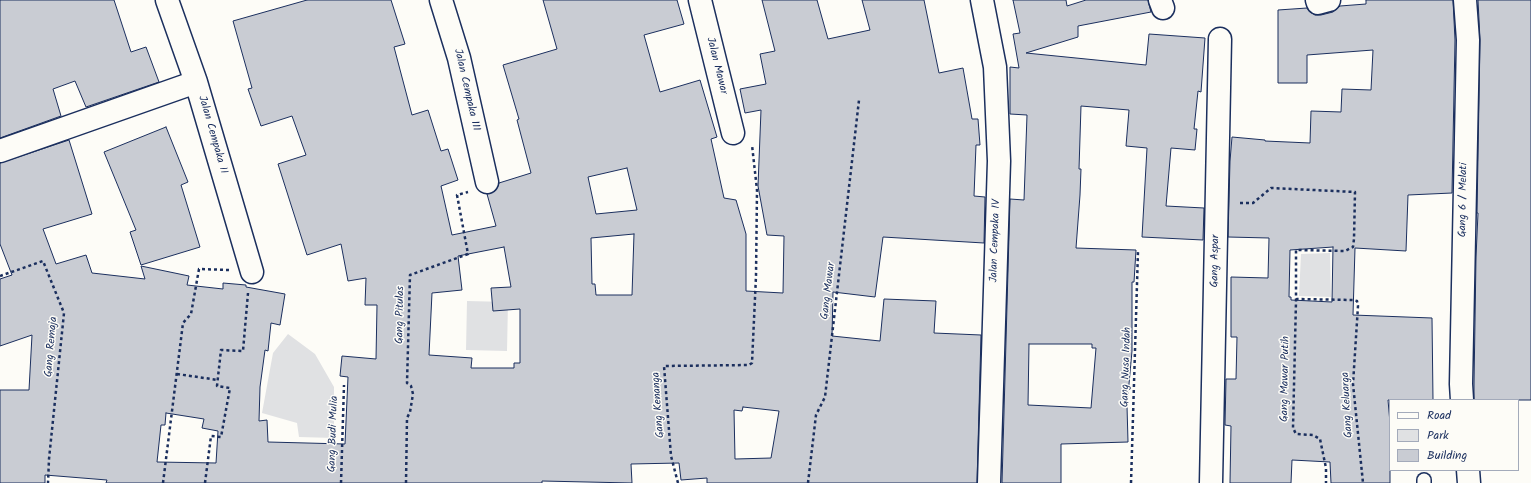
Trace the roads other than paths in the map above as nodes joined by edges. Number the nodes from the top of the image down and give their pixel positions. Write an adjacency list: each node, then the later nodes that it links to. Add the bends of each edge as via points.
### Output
1 (167, 0): 7 (street, Jalan Cempaka II)
2 (441, 0): 10 (street, Jalan Cempaka III, via 459,58)
3 (700, 0): 8 (street, Jalan Mawar)
4 (982, 0): 14 (street, Jalan Cempaka IV, via 995,67 999,161)
5 (1465, 0): 12 (street, Gang 6 / Melati, via 1468,40 1460,384)
6 (1220, 39): 15 (street, Gang Aspar)
7 (196, 82): 9 (street); 11 (street, Jalan Cempaka II)
8 (732, 133)
9 (0, 151)
10 (487, 182)
11 (252, 272)
12 (1462, 399)
13 (1468, 471): 16 (street)
14 (989, 483)
15 (1210, 483)
16 (1469, 483)

